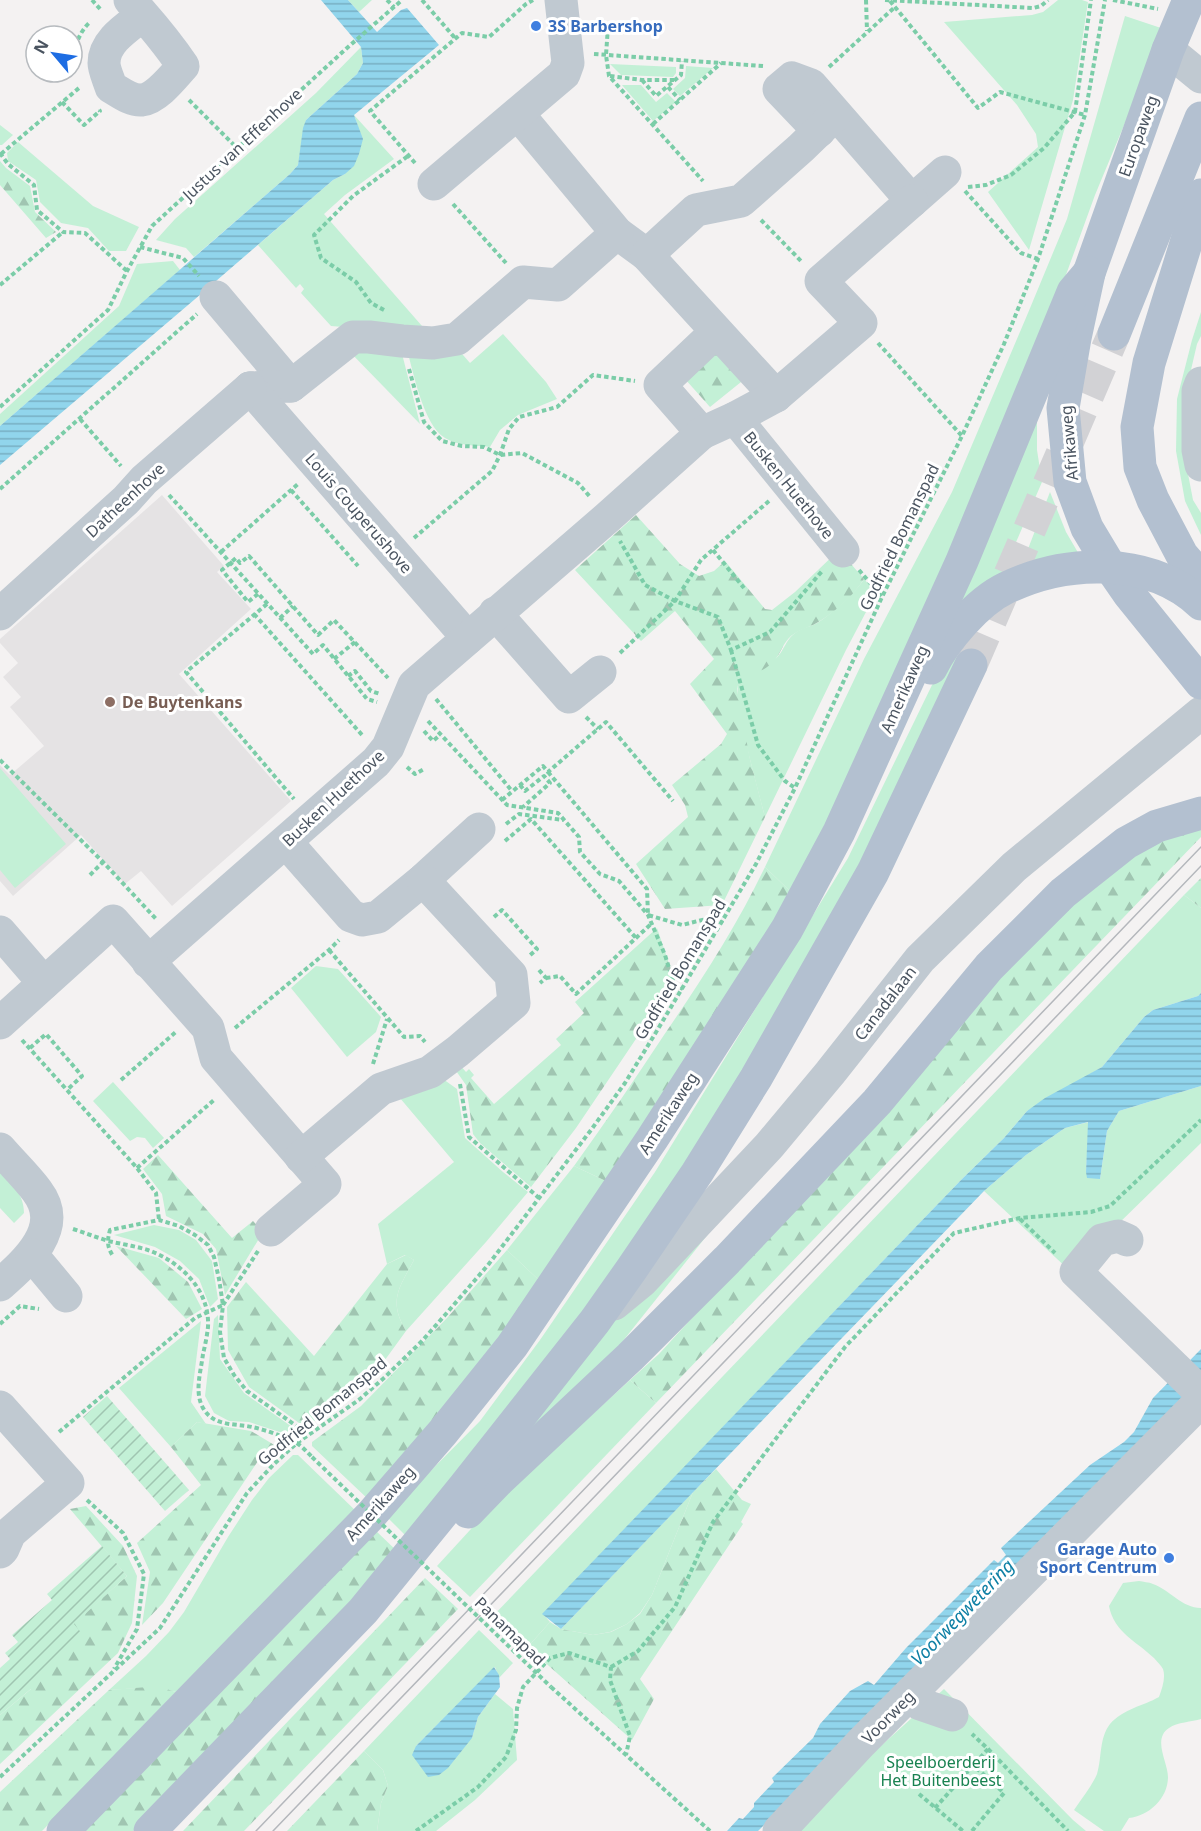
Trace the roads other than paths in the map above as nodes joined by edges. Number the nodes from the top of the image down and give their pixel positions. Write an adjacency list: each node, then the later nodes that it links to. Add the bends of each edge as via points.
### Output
1 (561, 0): 8 (street, via 568,63 564,74)
2 (1175, 5): 4 (main road, Europaweg)
3 (125, 9): 3 (street, via 104,64 111,87 129,98 143,100 157,93 183,66 171,48)
4 (1168, 50): 5 (street); 6 (street); 18 (main road, Europaweg)
5 (1201, 57)
6 (1201, 77)
7 (801, 81): 10 (street)
8 (518, 114): 12 (street); 16 (street)
9 (1201, 118): 21 (main road)
10 (828, 122): 14 (street); 17 (street, via 732,202 696,210)
11 (953, 180): 14 (street)
12 (435, 184)
13 (1201, 195): 15 (main road)
14 (912, 201): 25 (street, Busken Huethove, via 821,281 861,323)
15 (1195, 226): 31 (main road, via 1149,363 1137,427 1140,467)
16 (617, 233): 17 (street); 23 (street, via 558,285 523,282 457,339 433,344 353,337)
17 (647, 255): 20 (street)
18 (1089, 273): 30 (main road, Afrikaweg, via 1064,408 1070,482 1087,528); 40 (main road, Amerikaweg, via 1073,292 962,561)
19 (216, 297): 23 (street)
20 (716, 332): 25 (street); 27 (street, via 660,385)
21 (1114, 334)
22 (1201, 383): 28 (street)
23 (291, 386): 24 (street)
24 (250, 388): 33 (street, Datheenhove); 34 (street, Louis Couperushove)
25 (776, 396): 26 (street, Busken Huethove)
26 (735, 418): 27 (street, Busken Huethove); 29 (street, Busken Huethove)
27 (702, 433): 32 (street, Busken Huethove)
28 (1201, 465)
29 (843, 551)
30 (1111, 568): 31 (main road, via 1158,576); 37 (main road, Afrikaweg); 40 (main road, via 1044,574 1004,589 970,614 933,664 872,784)
31 (1198, 593)
32 (495, 613): 34 (street, Busken Huethove); 36 (street, via 584,714)
33 (0, 614)
34 (468, 638): 42 (street, Busken Huethove, via 413,700 381,757)
35 (971, 665): 55 (main road, via 873,872 756,1078 697,1173)
36 (600, 672)
37 (1201, 683)
38 (1201, 713): 55 (street, Canadalaan, via 1014,867 920,959 770,1146 642,1281)
39 (1193, 815): 60 (main road, via 1157,826 1126,843 1063,893 989,967 877,1102 727,1260 499,1480 390,1595)
40 (839, 832): 63 (main road, Amerikaweg, via 787,929 512,1346 371,1515)
41 (483, 834): 43 (street)
42 (286, 842): 43 (street, via 351,916 362,920 378,917); 45 (street, Busken Huethove)
43 (423, 880): 49 (street, via 511,975 514,1003 443,1064 381,1089)
44 (0, 932): 46 (street)
45 (148, 962): 46 (street, via 112,921); 49 (street, via 208,1028 216,1058)
46 (44, 983): 47 (street)
47 (2, 1021)
48 (0, 1149): 52 (street, via 44,1203 42,1238)
49 (301, 1157): 50 (street, via 325,1184)
50 (271, 1230)
51 (1127, 1240): 56 (street, via 1119,1236 1102,1240 1076,1272)
52 (32, 1255): 53 (street); 54 (street)
53 (0, 1285)
54 (57, 1304)
55 (595, 1321): 60 (main road)
56 (1201, 1393)
57 (1201, 1401): 61 (street, Voorweg)
58 (0, 1407): 59 (street, via 68,1483 10,1533)
59 (0, 1552)
60 (363, 1611): 64 (main road)
61 (911, 1694): 62 (street, via 920,1704); 65 (street, Voorweg)
62 (952, 1715)
63 (63, 1831)
64 (150, 1831)
65 (779, 1831)

